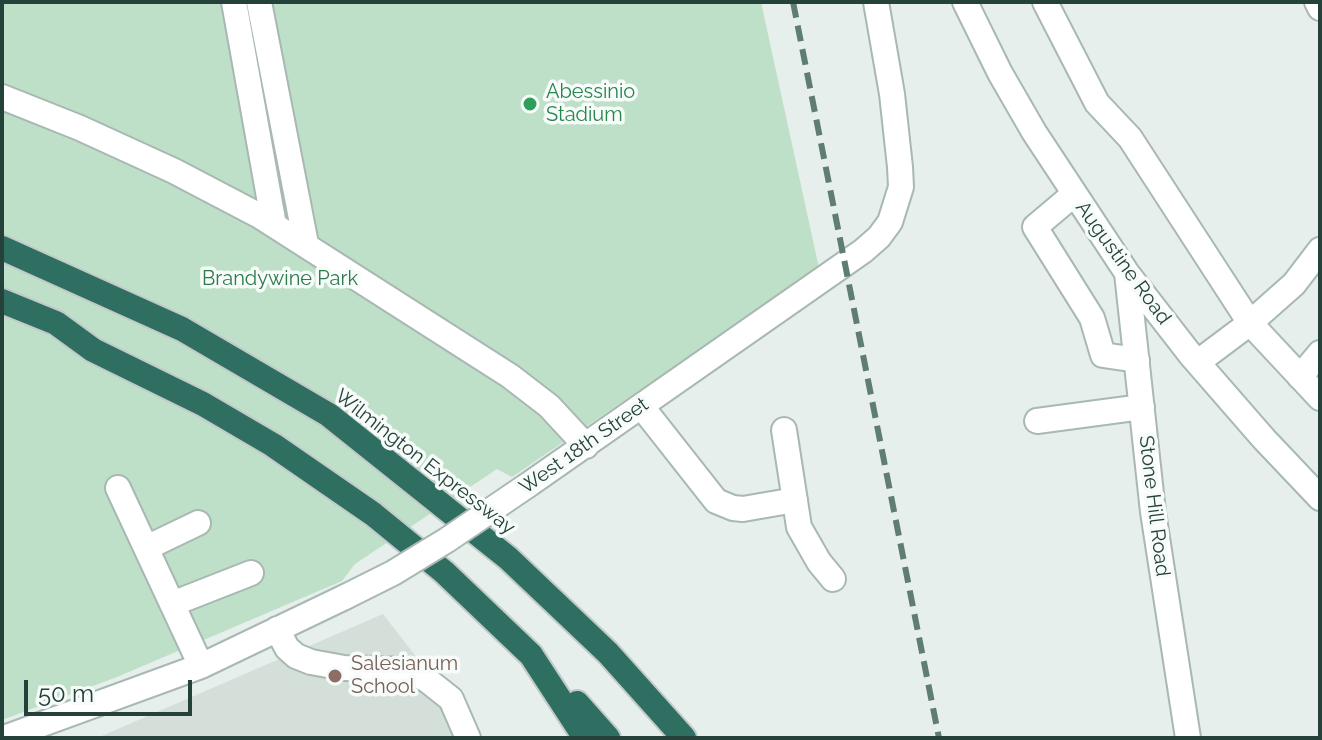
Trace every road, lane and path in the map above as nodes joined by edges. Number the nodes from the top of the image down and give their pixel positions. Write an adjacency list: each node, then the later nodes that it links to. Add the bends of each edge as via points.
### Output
1 (234, 2): 10 (street)
2 (259, 2): 11 (street)
3 (876, 2): 22 (street, West 18th Street, via 900,167 901,187 890,222 863,251)
4 (965, 2): 9 (street, Augustine Road, via 1000,73)
5 (1045, 2): 16 (street, via 1097,103 1130,138)
6 (1317, 2): 7 (street)
7 (1320, 8)
8 (2, 97): 10 (street, via 174,171)
9 (1073, 195): 14 (street, Augustine Road); 18 (street, via 1035,227 1092,318 1103,355)
10 (274, 225): 11 (street)
11 (306, 244): 26 (street, via 510,376 549,406)
12 (2, 248): 42 (highway, Wilmington Expressway, via 182,329 329,415 519,567 608,653)
13 (1320, 250): 16 (street, via 1294,284)
14 (1127, 273): 18 (street, Stone Hill Road); 19 (street, Augustine Road)
15 (2, 301): 36 (highway, via 56,323 93,350 191,397 273,445 373,514)
16 (1250, 323): 19 (street); 20 (street)
17 (1320, 353): 20 (street)
18 (1137, 360): 23 (street, Stone Hill Road)
19 (1198, 362): 28 (street, Augustine Road)
20 (1300, 377): 21 (street)
21 (1320, 398)
22 (642, 407): 26 (street, West 18th Street); 29 (street, via 716,501 743,509)
23 (1142, 407): 24 (street); 43 (street, Stone Hill Road)
24 (1037, 421)
25 (784, 430): 29 (street)
26 (586, 446): 35 (street, West 18th Street, bridge, via 393,573)
27 (118, 488): 31 (street)
28 (1320, 498)
29 (795, 500): 33 (street, via 799,527)
30 (198, 523): 31 (street)
31 (146, 548): 34 (street)
32 (251, 573): 34 (street)
33 (833, 579)
34 (172, 604): 37 (street)
35 (277, 629): 37 (street, West 18th Street); 39 (street, via 287,648 311,662 406,670 427,680 451,699)
36 (531, 655): 40 (highway); 41 (highway)
37 (201, 666): 38 (street, West 18th Street)
38 (13, 736)
39 (468, 738)
40 (585, 738)
41 (608, 738)
42 (684, 738)
43 (1188, 738)

